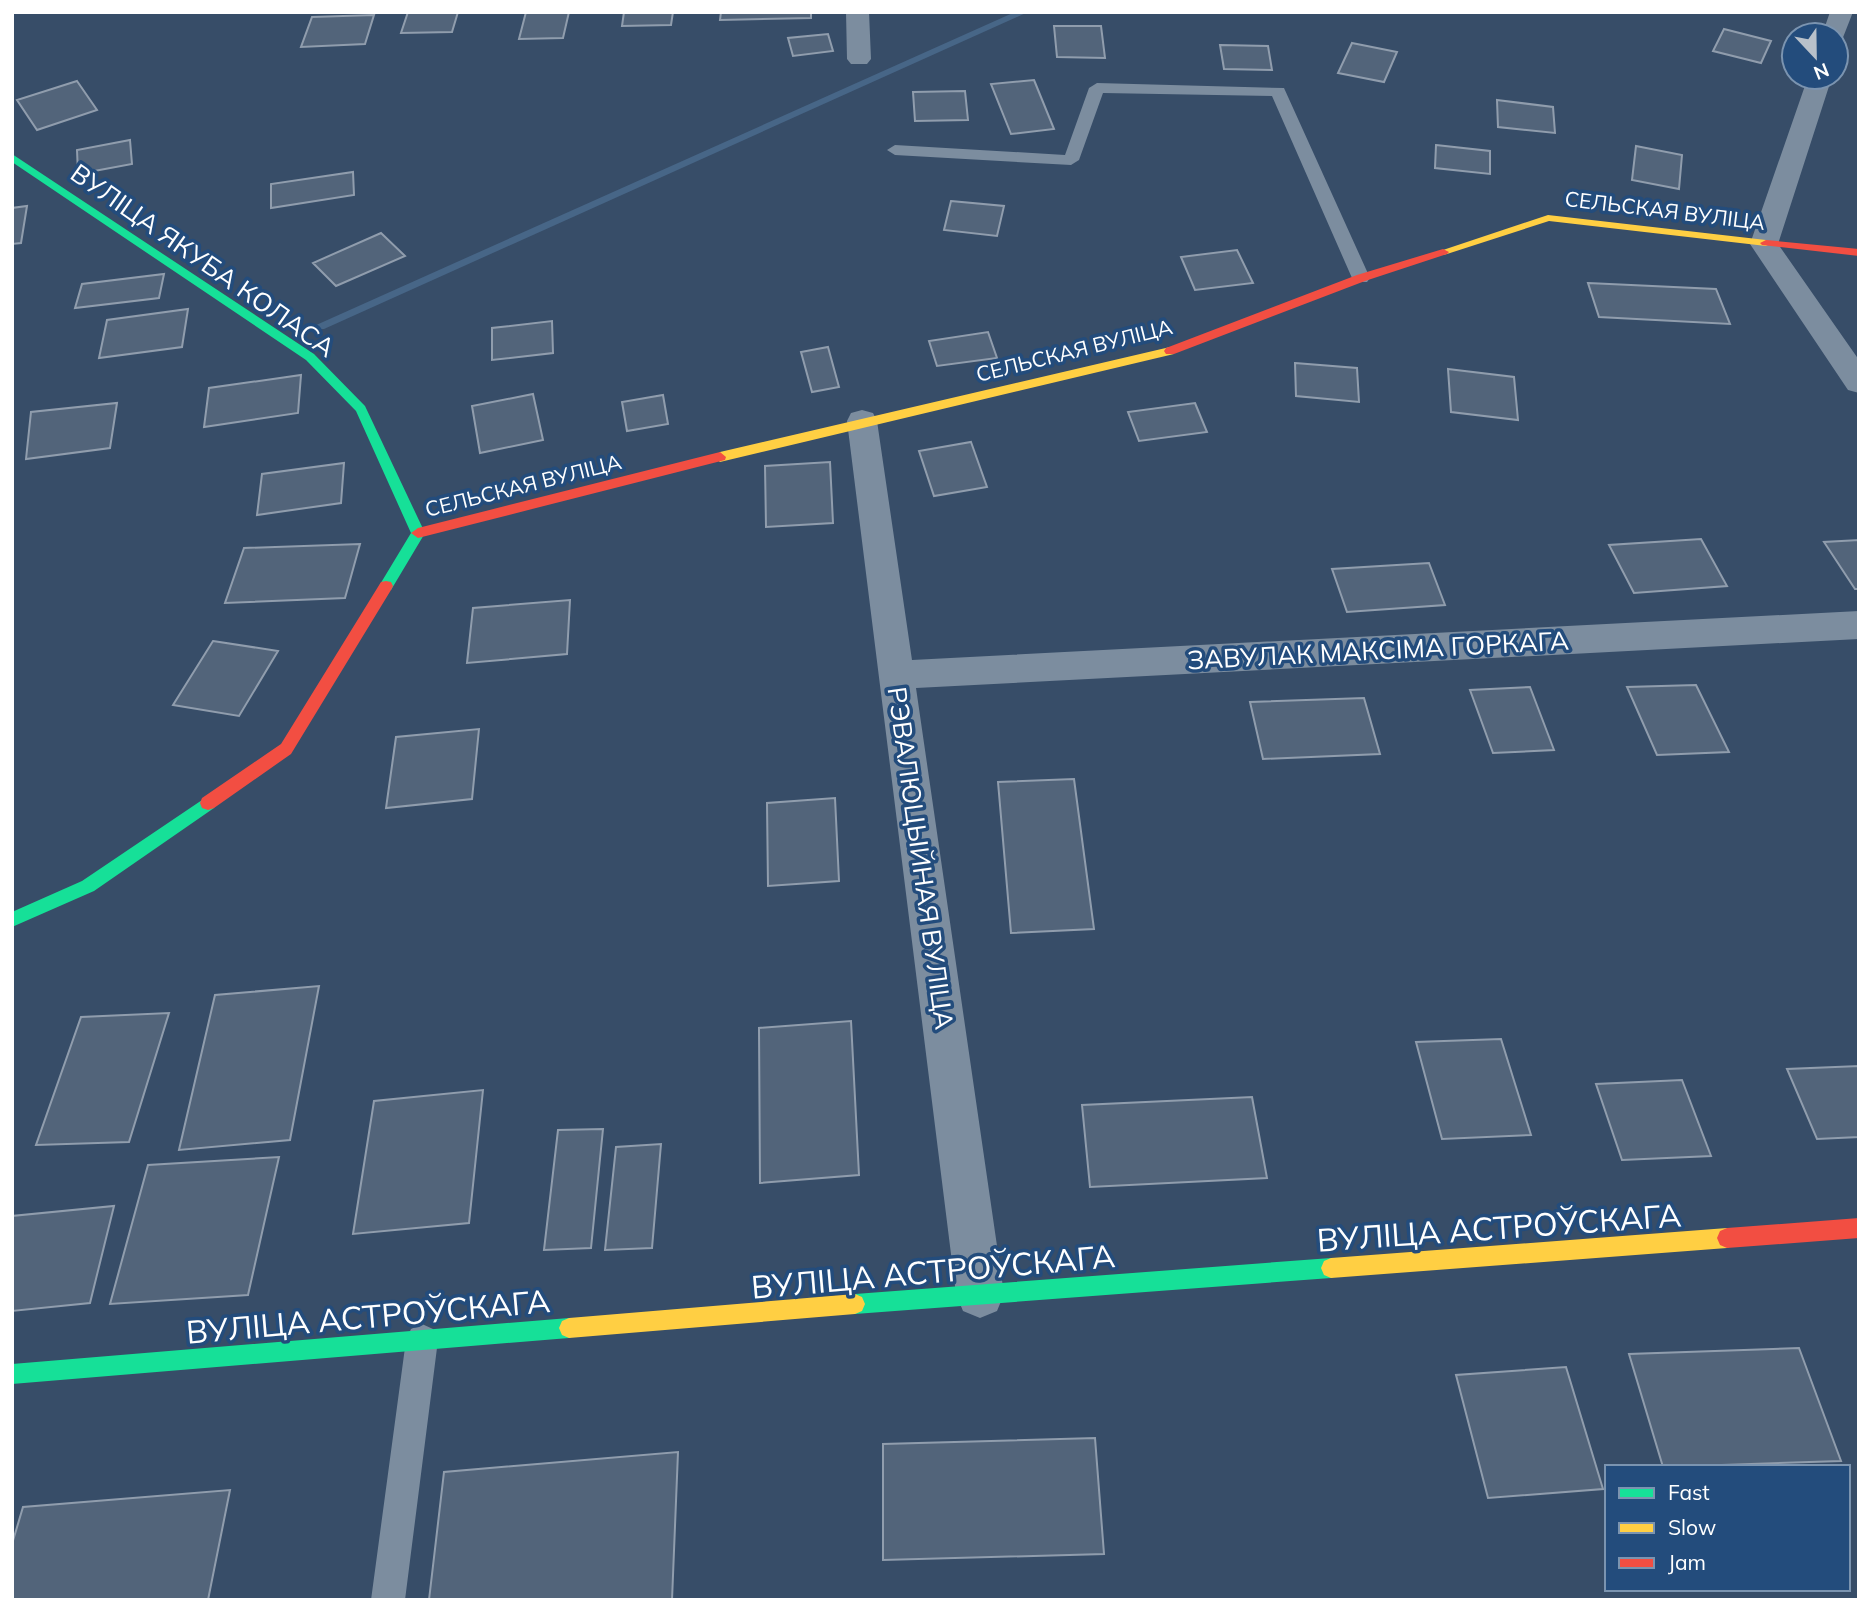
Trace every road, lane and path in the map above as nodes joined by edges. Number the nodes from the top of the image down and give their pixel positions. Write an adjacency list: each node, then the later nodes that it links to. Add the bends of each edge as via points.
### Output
1 (857, 12): 2 (street)
2 (859, 59)
3 (1815, 91): 6 (street)
4 (895, 150): 8 (lane, via 1071,160 1097,88 1278,92)
5 (12, 157): 11 (street, ВУЛІЦА ЯКУБА КОЛАСА, via 310,357 361,409)
6 (1764, 244): 7 (street, СЕЛЬСКАЯ ВУЛІЦА); 8 (street, СЕЛЬСКАЯ ВУЛІЦА, via 1548,218); 9 (street)
7 (1859, 253)
8 (1361, 278): 10 (street, СЕЛЬСКАЯ ВУЛІЦА, via 1167,352)
9 (1859, 383)
10 (862, 421): 11 (street, СЕЛЬСКАЯ ВУЛІЦА); 13 (street, РЭВАЛЮЦЫЙНАЯ ВУЛІЦА)
11 (418, 533): 14 (street, via 286,750 88,886)
12 (1859, 625): 13 (street, ЗАВУЛАК МАКСІМА ГОРКАГА)
13 (897, 675): 16 (street, РЭВАЛЮЦЫЙНАЯ ВУЛІЦА)
14 (12, 920)
15 (1859, 1228): 16 (street, ВУЛІЦА АСТРОЎСКАГА)
16 (980, 1294): 17 (street, ВУЛІЦА АСТРОЎСКАГА)
17 (422, 1340): 18 (street, ВУЛІЦА АСТРОЎСКАГА); 19 (lane)
18 (12, 1374)
19 (388, 1600)

